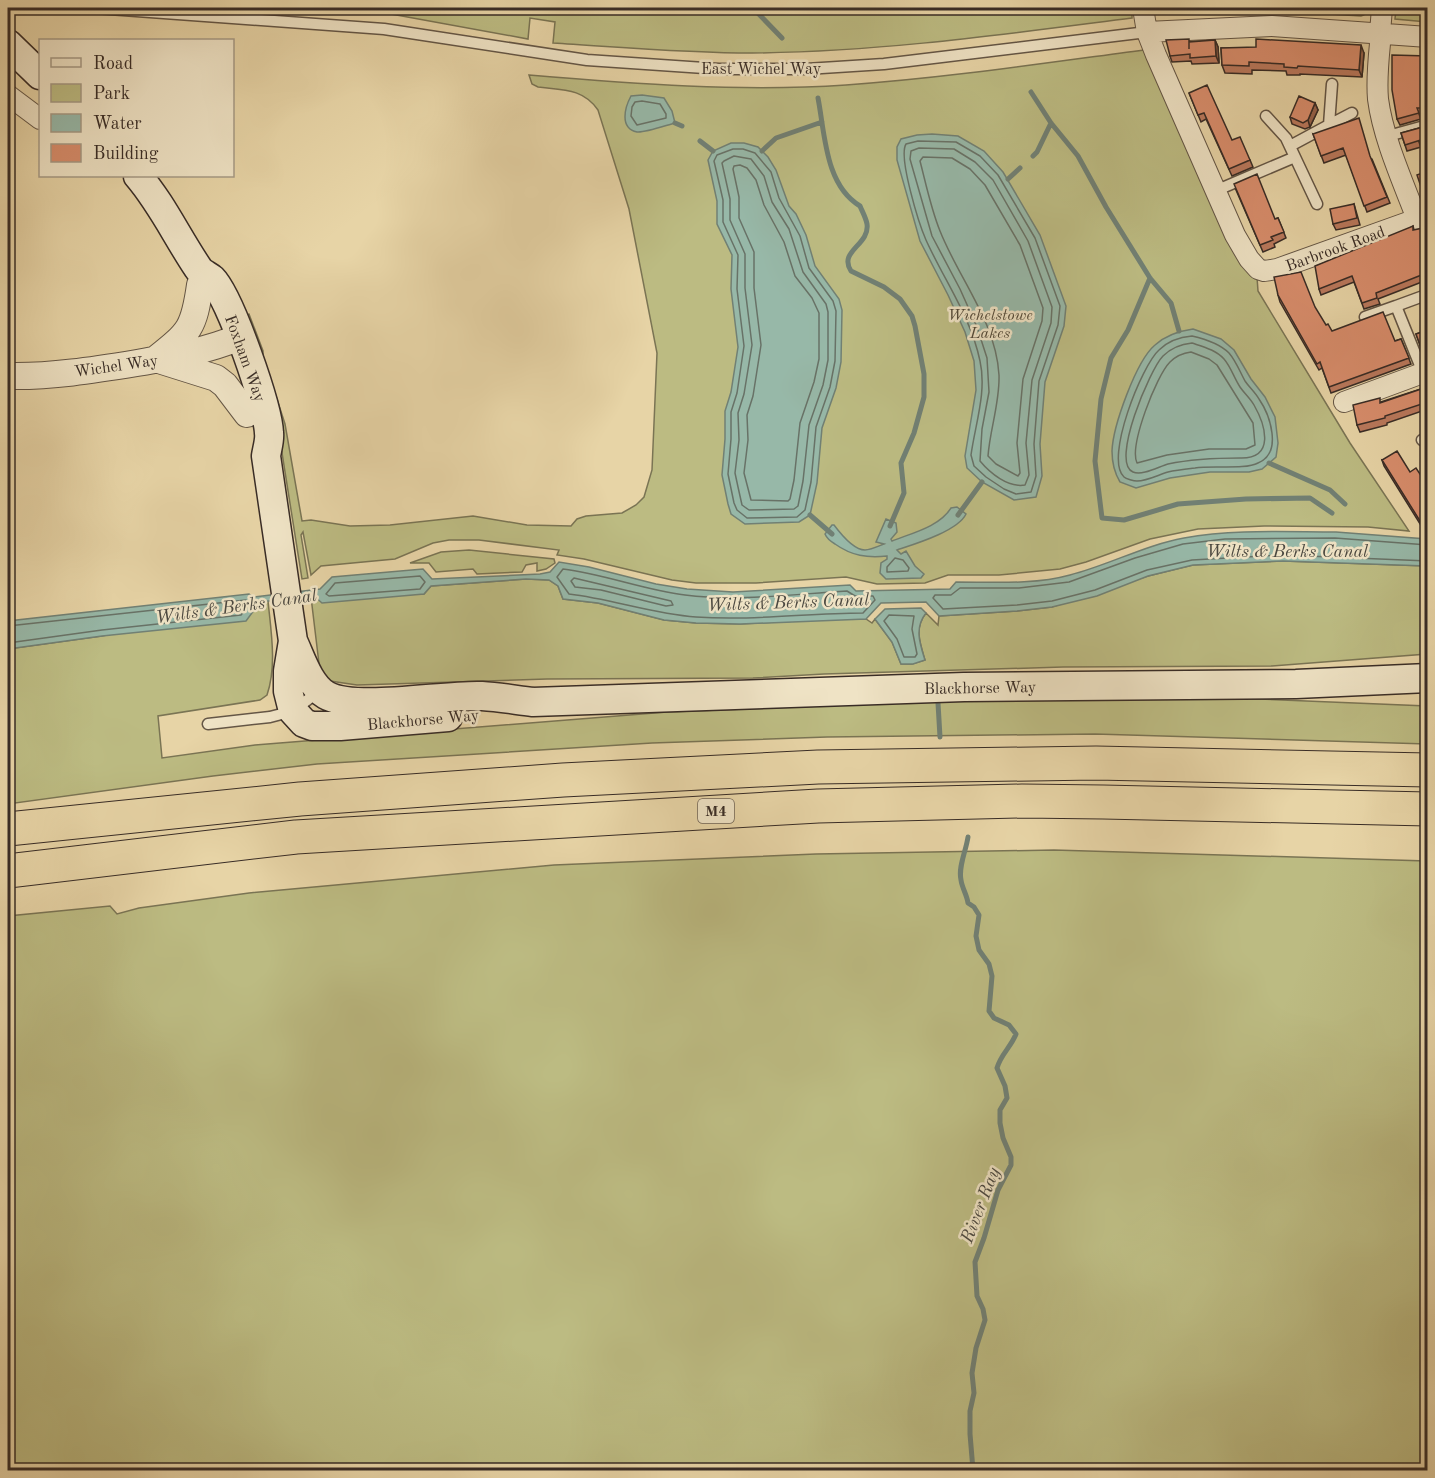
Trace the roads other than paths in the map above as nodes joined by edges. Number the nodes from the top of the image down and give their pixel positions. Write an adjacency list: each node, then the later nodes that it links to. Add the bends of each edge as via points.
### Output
1 (95, 8): 4 (lane, East Wichel Way, via 384,29 560,57 719,69 884,64)
2 (1143, 8): 4 (street, Barbrook Road)
3 (1382, 8): 5 (street)
4 (1148, 32): 5 (street, East Wichel Way, via 1272,26); 22 (street, Barbrook Road)
5 (1380, 33): 6 (street, East Wichel Way); 18 (street, via 1378,96)
6 (1428, 37)
7 (8, 44): 9 (main road)
8 (8, 60): 10 (main road)
9 (39, 75)
10 (39, 76)
11 (1332, 84): 16 (lane)
12 (8, 95): 15 (street)
13 (1352, 113): 16 (lane)
14 (1266, 116): 19 (lane)
15 (39, 118)
16 (1329, 125): 19 (lane)
17 (1428, 125): 18 (lane)
18 (1388, 136): 24 (street)
19 (1290, 146): 20 (lane)
20 (1295, 157): 22 (lane); 23 (lane)
21 (139, 177): 25 (main road, Foxham Way, via 170,220)
22 (1215, 191): 24 (street, Barbrook Road, via 1242,248 1254,265 1264,271 1296,264)
23 (1317, 204)
24 (1422, 217)
25 (200, 278): 29 (main road, Foxham Way, via 212,279 219,290); 30 (street, via 192,322)
26 (1426, 295): 27 (lane)
27 (1396, 306): 28 (lane); 31 (lane)
28 (1365, 317)
29 (232, 340): 30 (street, Wichel Way); 34 (main road, Foxham Way); 35 (main road, Foxham Way, via 265,411 269,434)
30 (156, 360): 32 (street, Wichel Way, via 64,373); 34 (street, via 216,378)
31 (1425, 372): 33 (street)
32 (8, 376)
33 (1344, 402)
34 (247, 414): 35 (main road, Foxham Way, via 251,431)
35 (266, 456): 36 (main road, Foxham Way)
36 (293, 641): 38 (main road, Foxham Way, via 314,683); 40 (main road, Foxham Way, via 288,691)
37 (1428, 678): 39 (main road, Blackhorse Way, via 1296,684 964,687)
38 (328, 695): 39 (main road, Blackhorse Way, via 387,702 481,696); 40 (lane)
39 (533, 702): 40 (main road, Blackhorse Way, via 485,715 340,726)
40 (302, 718): 41 (lane, via 270,717)
41 (208, 724)
42 (1428, 770): 44 (highway, via 1095,763 818,767 300,799)
43 (1428, 809): 45 (highway, M4, via 1034,801 818,806 296,837)
44 (8, 829)
45 (8, 871)

